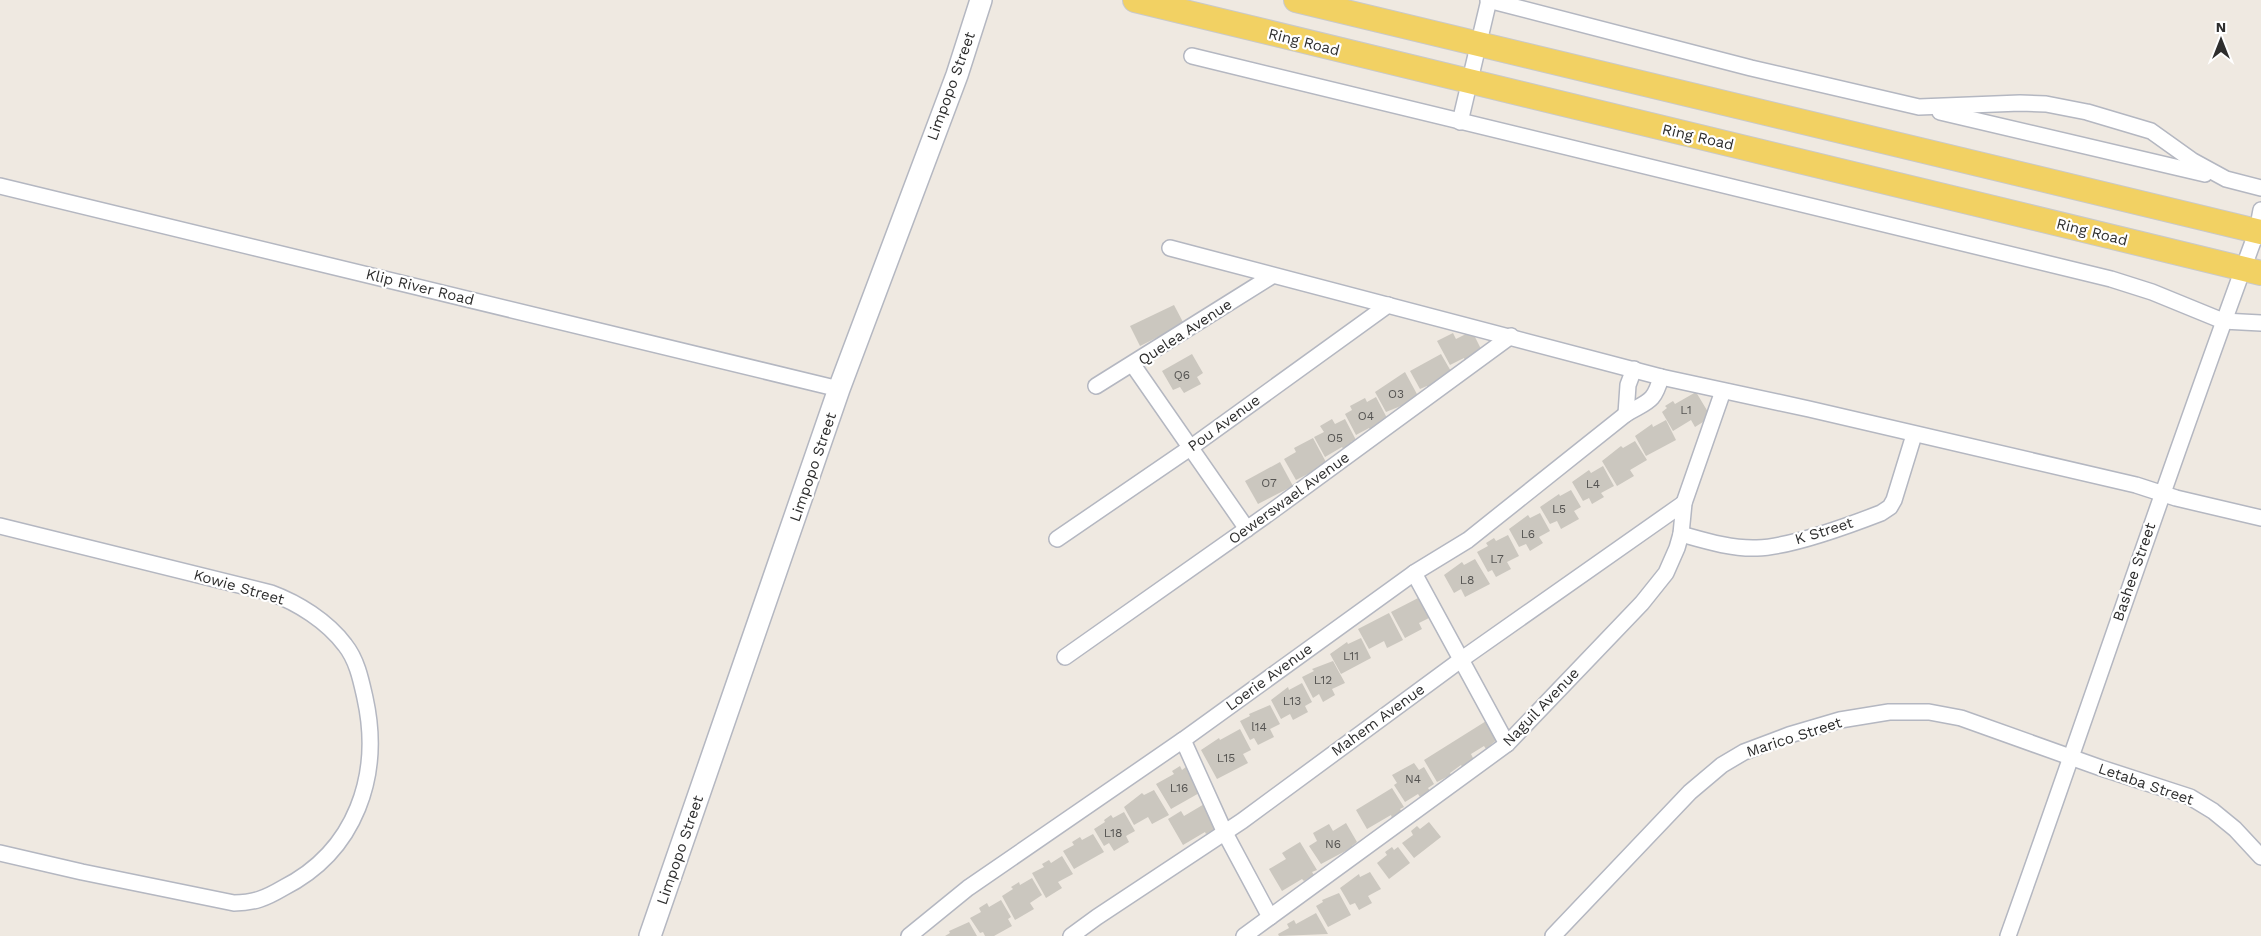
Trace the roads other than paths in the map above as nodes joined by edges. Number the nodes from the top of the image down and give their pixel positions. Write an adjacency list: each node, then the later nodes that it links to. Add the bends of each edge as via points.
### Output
1 (981, 0): 25 (street, Limpopo Street, via 958,75)
2 (1136, 0): 7 (main road, Ring Road)
3 (1296, 0): 5 (main road)
4 (1489, 0): 5 (street); 8 (street, via 1751,68)
5 (1478, 44): 7 (street); 13 (main road)
6 (1192, 56): 9 (street)
7 (1468, 81): 9 (street); 15 (main road, Ring Road)
8 (1918, 107): 10 (street); 10 (street, via 2020,103 2068,107 2151,131 2193,161)
9 (1460, 122): 18 (street, via 2111,279)
10 (2226, 179): 12 (street)
11 (0, 186): 25 (street, Klip River Road)
12 (2261, 188)
13 (2260, 224): 15 (street, Bashee Street)
14 (1170, 248): 16 (street)
15 (2252, 271): 18 (street, Bashee Street)
16 (1272, 276): 17 (street); 21 (street, Quelea Avenue)
17 (1388, 304): 20 (street); 29 (street, Pou Avenue)
18 (2223, 321): 19 (street); 30 (street, Bashee Street)
19 (2261, 323)
20 (1511, 336): 22 (street); 34 (street, Oewerswael Avenue)
21 (1133, 365): 24 (street, Quelea Avenue); 29 (street)
22 (1634, 369): 23 (street); 27 (street, via 1628,385)
23 (1661, 377): 26 (street); 27 (street, Loerie Avenue, via 1656,394)
24 (1096, 386)
25 (839, 390): 48 (street, Limpopo Street)
26 (1723, 391): 28 (street); 31 (street, Naguil Avenue)
27 (1626, 414): 37 (street, Loerie Avenue, via 1468,540)
28 (1914, 435): 30 (street); 35 (street, K Street, via 1894,500 1881,513 1788,543 1759,548 1729,546)
29 (1190, 448): 34 (street); 36 (street, Pou Avenue)
30 (2162, 492): 32 (street, via 2182,500); 42 (street, Bashee Street)
31 (1684, 503): 35 (street, Naguil Avenue); 39 (street, Mahem Avenue)
32 (2261, 518)
33 (0, 526): 44 (street, Kowie Street, via 271,593 291,602 328,627 352,656 361,679 371,737 366,785 338,846 314,870 256,902 234,903)
34 (1247, 529): 38 (street, Oewerswael Avenue)
35 (1681, 534): 41 (street, Naguil Avenue, via 1672,560 1657,585)
36 (1057, 539)
37 (1414, 572): 39 (street); 40 (street, Loerie Avenue)
38 (1065, 657)
39 (1462, 659): 41 (street); 43 (street, Mahem Avenue)
40 (1183, 740): 43 (street); 49 (street, Loerie Avenue, via 968,888)
41 (1507, 744): 47 (street, Naguil Avenue)
42 (2071, 758): 45 (street, Letaba Street, via 2190,797 2235,829); 53 (street, Marico Street, via 1978,723 1902,710 1840,720 1773,740 1734,758 1696,786); 54 (street, Bashee Street)
43 (1225, 833): 46 (street, Mahem Avenue); 47 (street)
44 (0, 853)
45 (2261, 857)
46 (1097, 917): 50 (street, Mahem Avenue); 51 (street)
47 (1270, 917): 52 (street, Naguil Avenue)
48 (650, 936)
49 (909, 936)
50 (1071, 936)
51 (1092, 936)
52 (1244, 936)
53 (1553, 936)
54 (2008, 936)

